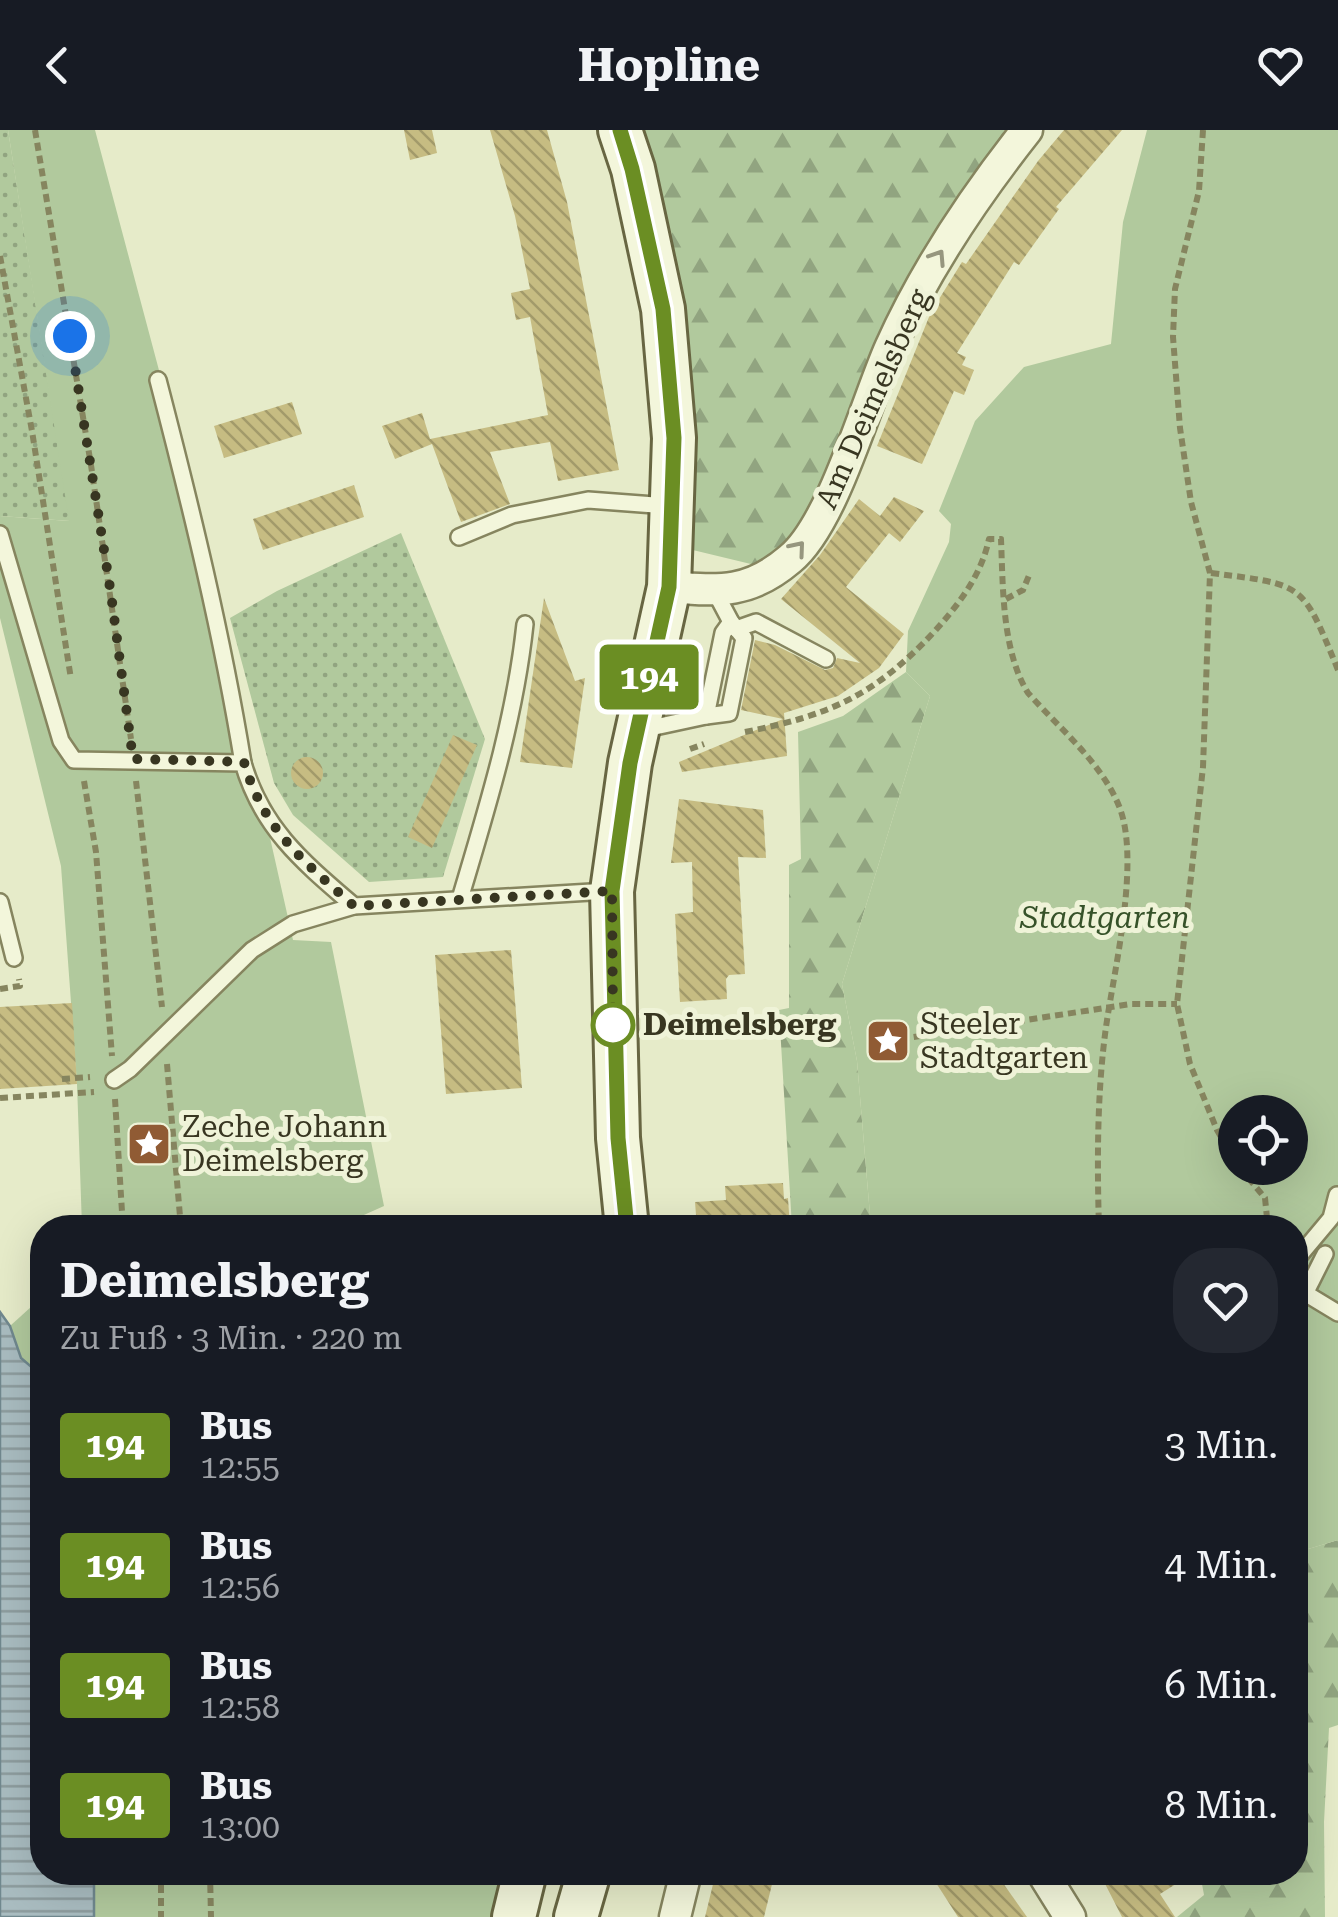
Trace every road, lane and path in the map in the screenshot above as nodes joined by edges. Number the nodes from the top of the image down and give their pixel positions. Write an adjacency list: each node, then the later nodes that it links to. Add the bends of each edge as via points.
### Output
1 (35, 130): 22 (path)
2 (620, 130): 7 (main road, via 663,309 674,438)
3 (1027, 130): 13 (street, Am Deimelsberg, one-way to 3, via 753,584 793,558 821,518 890,348 933,264)
4 (1203, 130): 10 (path, via 1173,337 1191,502)
5 (0, 256): 19 (path)
6 (158, 380): 23 (lane)
7 (672, 506): 9 (lane, via 588,500 512,515); 12 (main road)
8 (0, 534): 24 (lane, via 61,741)
9 (459, 537)
10 (1210, 573): 18 (path, via 1292,588 1306,601); 30 (path, via 1203,767)
11 (1030, 574): 14 (path, via 1023,590)
12 (669, 587): 13 (street, Am Deimelsberg); 21 (main road)
13 (714, 590): 16 (lane)
14 (1006, 600): 20 (path, via 1002,540 989,539 962,601 906,662 840,706); 31 (path, via 1020,679 1100,772 1121,810 1126,878)
15 (525, 624): 26 (lane, via 519,681)
16 (734, 626): 17 (lane, via 756,622); 21 (lane, via 744,638 729,713)
17 (826, 659)
18 (1338, 670)
19 (72, 688)
20 (792, 724)
21 (637, 730): 25 (main road)
22 (133, 759): 23 (lane); 24 (lane); 32 (path)
23 (244, 762): 28 (lane, via 252,793 275,830)
24 (83, 763): 36 (path)
25 (612, 891): 26 (lane); 44 (main road)
26 (460, 899): 28 (lane)
27 (0, 902): 29 (lane)
28 (354, 906): 32 (lane, via 266,938)
29 (14, 958)
30 (1177, 1004): 31 (path); 39 (path, via 1190,1064)
31 (1110, 1008): 33 (path); 45 (path)
32 (165, 1035): 36 (lane); 43 (path)
33 (888, 1041)
34 (77, 1078): 35 (path)
35 (62, 1079)
36 (114, 1080): 42 (path)
37 (94, 1092): 38 (path)
38 (0, 1098)
39 (1218, 1132)
40 (1254, 1185): 46 (path)
41 (1337, 1195): 47 (lane, via 1331,1218)
42 (122, 1215)
43 (179, 1215)
44 (626, 1215)
45 (1098, 1215)
46 (1267, 1215)
47 (1308, 1245)
48 (1325, 1254): 49 (lane)
49 (1308, 1278)
50 (1308, 1295): 51 (lane)
51 (1338, 1314)
52 (161, 1885): 58 (path)
53 (210, 1885): 59 (path)
54 (523, 1885): 60 (main road)
55 (586, 1885): 61 (main road)
56 (683, 1885): 62 (street)
57 (1050, 1885): 63 (street)
58 (162, 1917)
59 (211, 1917)
60 (514, 1917)
61 (576, 1917)
62 (676, 1917)
63 (1070, 1917)

